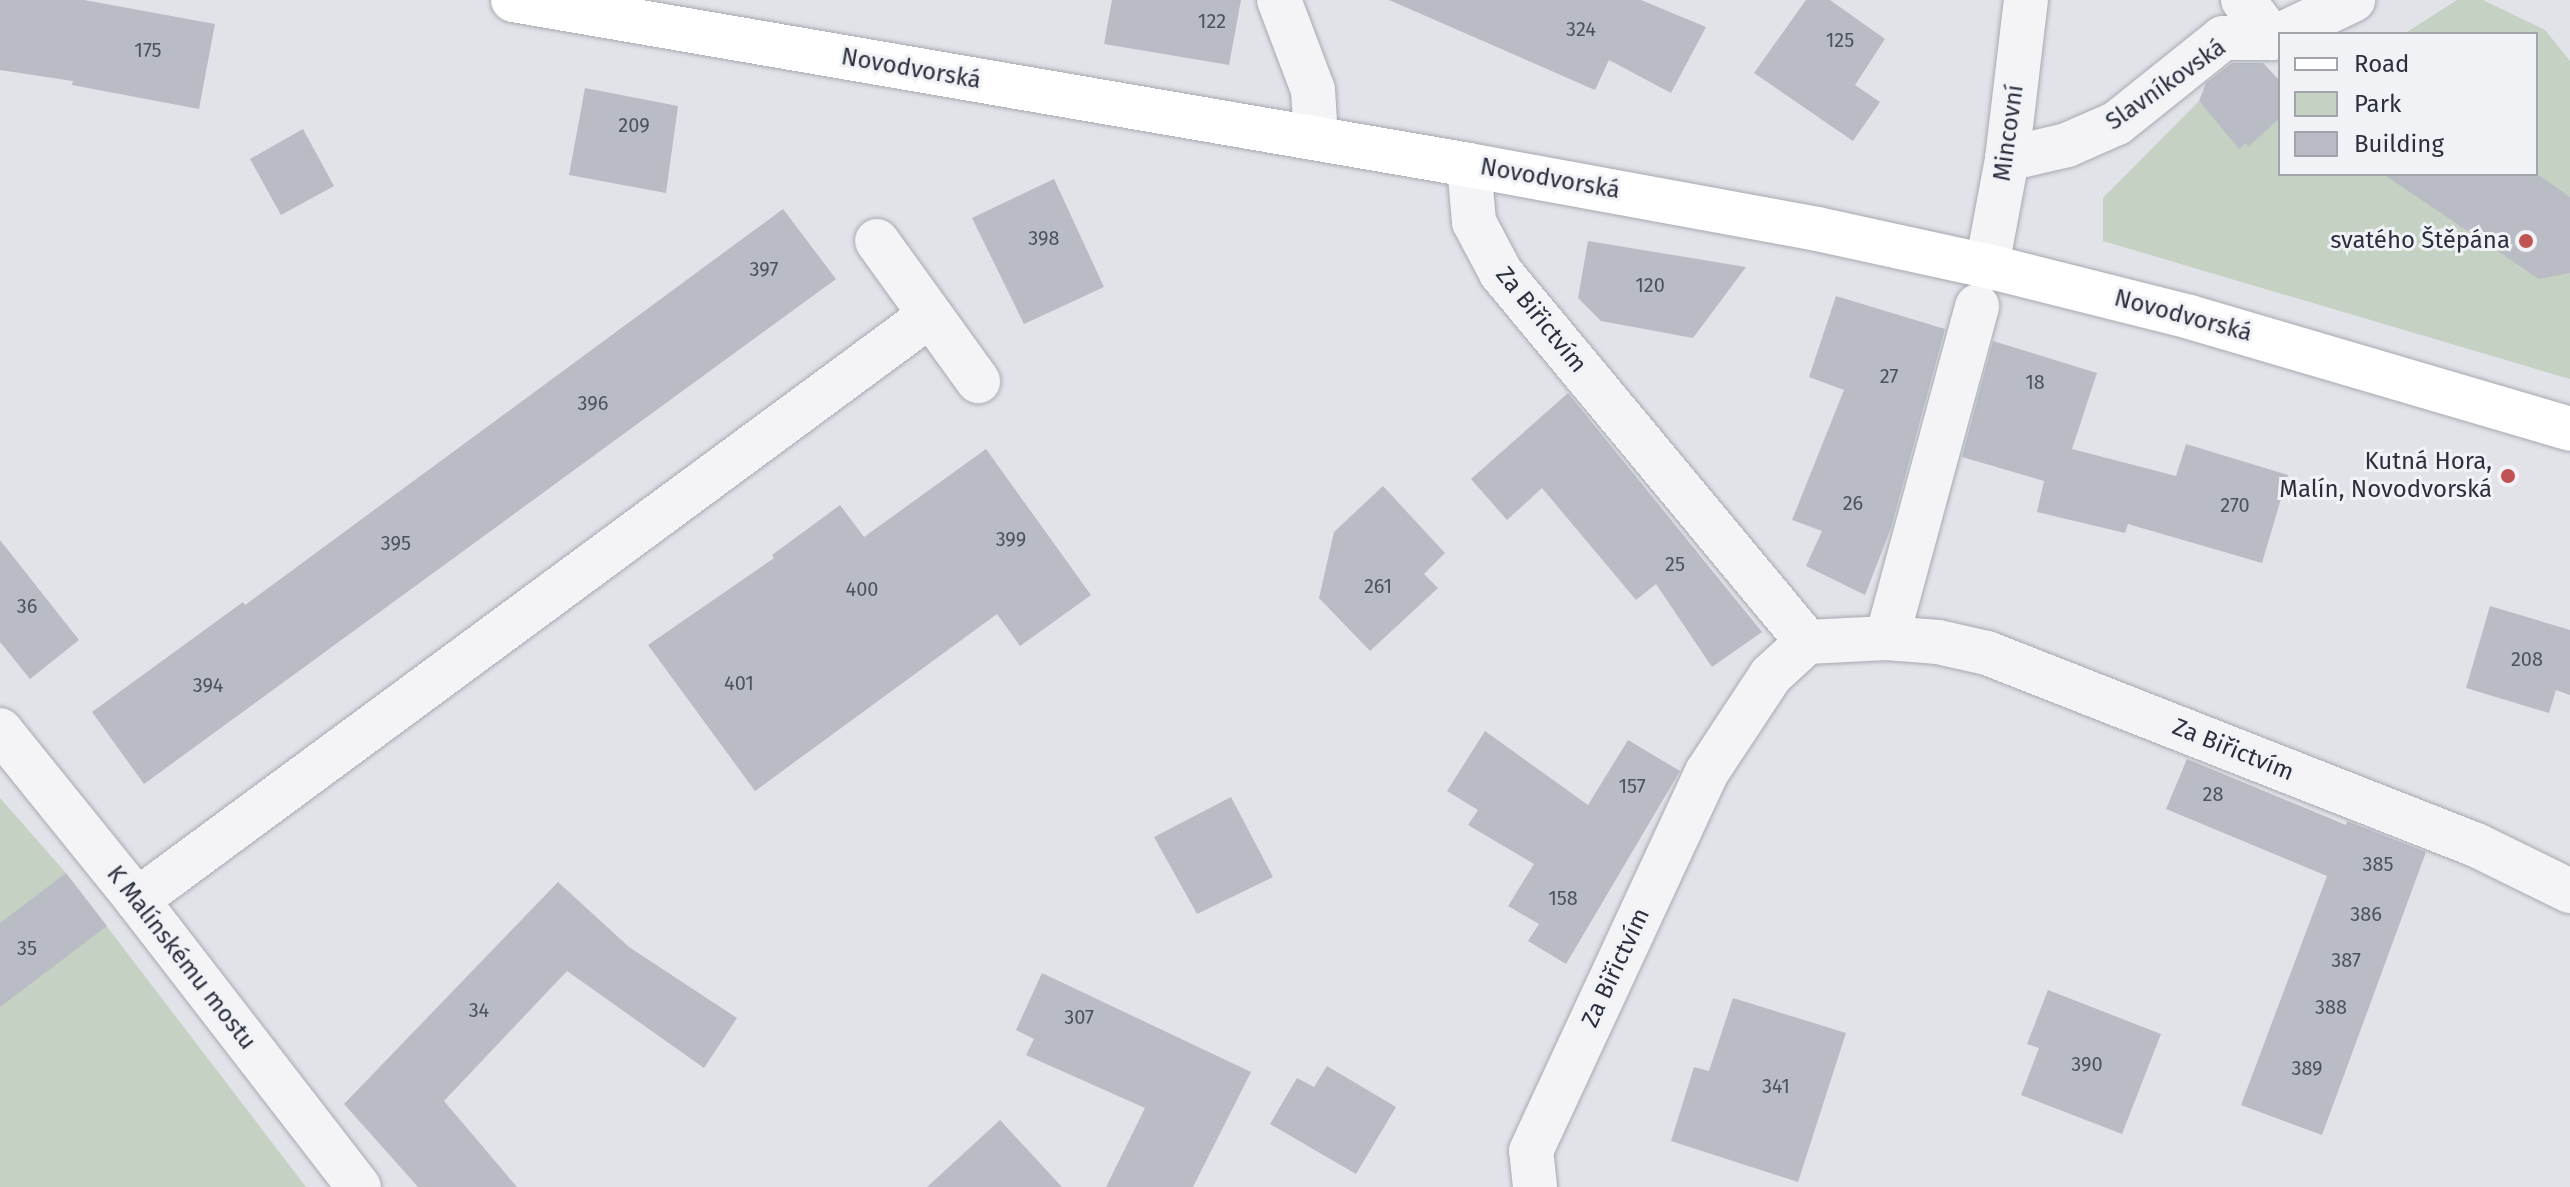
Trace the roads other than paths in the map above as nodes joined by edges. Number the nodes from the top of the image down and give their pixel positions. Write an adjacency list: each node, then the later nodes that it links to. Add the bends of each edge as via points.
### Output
1 (513, 0): 6 (main road, Novodvorská)
2 (1279, 0): 9 (street, via 1313,90)
3 (2026, 0): 10 (street, Mincovní)
4 (2243, 0): 8 (street)
5 (2353, 0): 7 (street, Slavníkovská)
6 (595, 7): 9 (main road, Novodvorská)
7 (2286, 32)
8 (2278, 36): 10 (street, Slavníkovská, via 2223,38 2117,123 2067,145)
9 (1316, 138): 11 (main road, Novodvorská)
10 (2007, 159): 13 (street, Mincovní)
11 (1469, 165): 13 (main road, Novodvorská, via 1817,229); 18 (street, Za Biřictvím, via 1474,222 1501,273)
12 (877, 241): 14 (street)
13 (1982, 286): 16 (main road, Novodvorská, via 2235,329); 17 (street)
14 (929, 316): 15 (street); 21 (street)
15 (978, 381)
16 (2570, 429)
17 (1887, 638): 18 (street, Za Biřictvím); 20 (street, Za Biřictvím, via 1987,653 2476,845)
18 (1807, 642): 23 (street, Za Biřictvím, via 1771,675 1707,772 1531,1151)
19 (0, 730): 21 (street, K Malínskému mostu)
20 (2570, 891)
21 (137, 900): 22 (street, K Malínskému mostu)
22 (359, 1187)
23 (1535, 1187)

